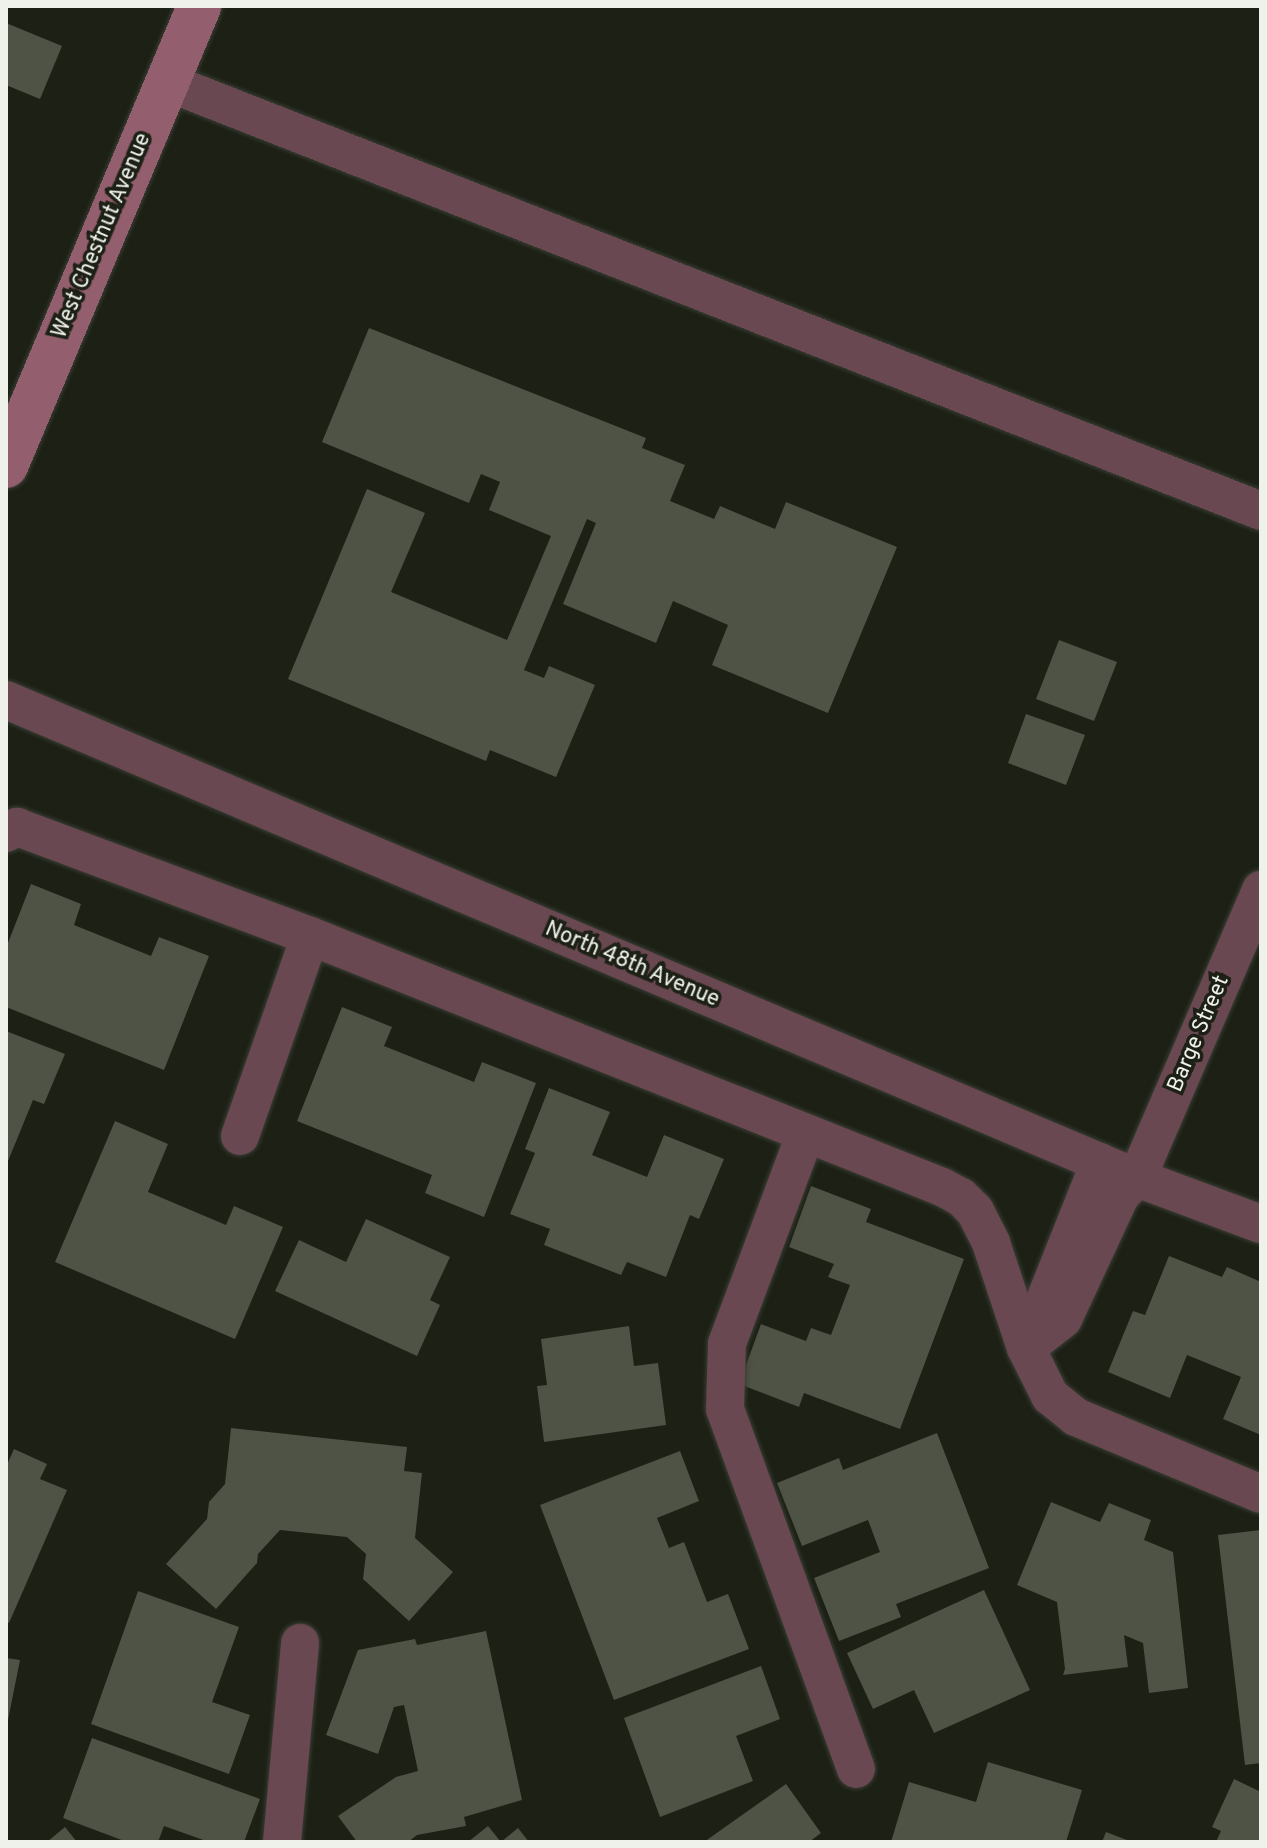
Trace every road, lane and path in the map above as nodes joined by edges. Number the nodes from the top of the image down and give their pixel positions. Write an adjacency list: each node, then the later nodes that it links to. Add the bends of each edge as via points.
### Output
1 (199, 6): 2 (street, West Chestnut Avenue)
2 (167, 82): 3 (street, West Chestnut Avenue); 4 (street)
3 (6, 466)
4 (1261, 511)
5 (6, 700): 11 (street, North 48th Avenue)
6 (6, 833): 8 (street, via 17,827)
7 (1261, 890): 12 (street, Barge Street)
8 (310, 936): 9 (street); 10 (street)
9 (805, 1135): 14 (street, via 961,1197 975,1211 991,1243); 17 (street, via 727,1344 725,1409)
10 (240, 1136)
11 (1100, 1162): 12 (street, North 48th Avenue); 14 (street)
12 (1137, 1178): 13 (street, North 48th Avenue); 14 (street, Barge Street, via 1120,1196 1063,1319)
13 (1261, 1224)
14 (1026, 1348): 15 (street, via 1050,1396 1076,1417)
15 (1261, 1494)
16 (300, 1643): 18 (street)
17 (856, 1769)
18 (282, 1842)

